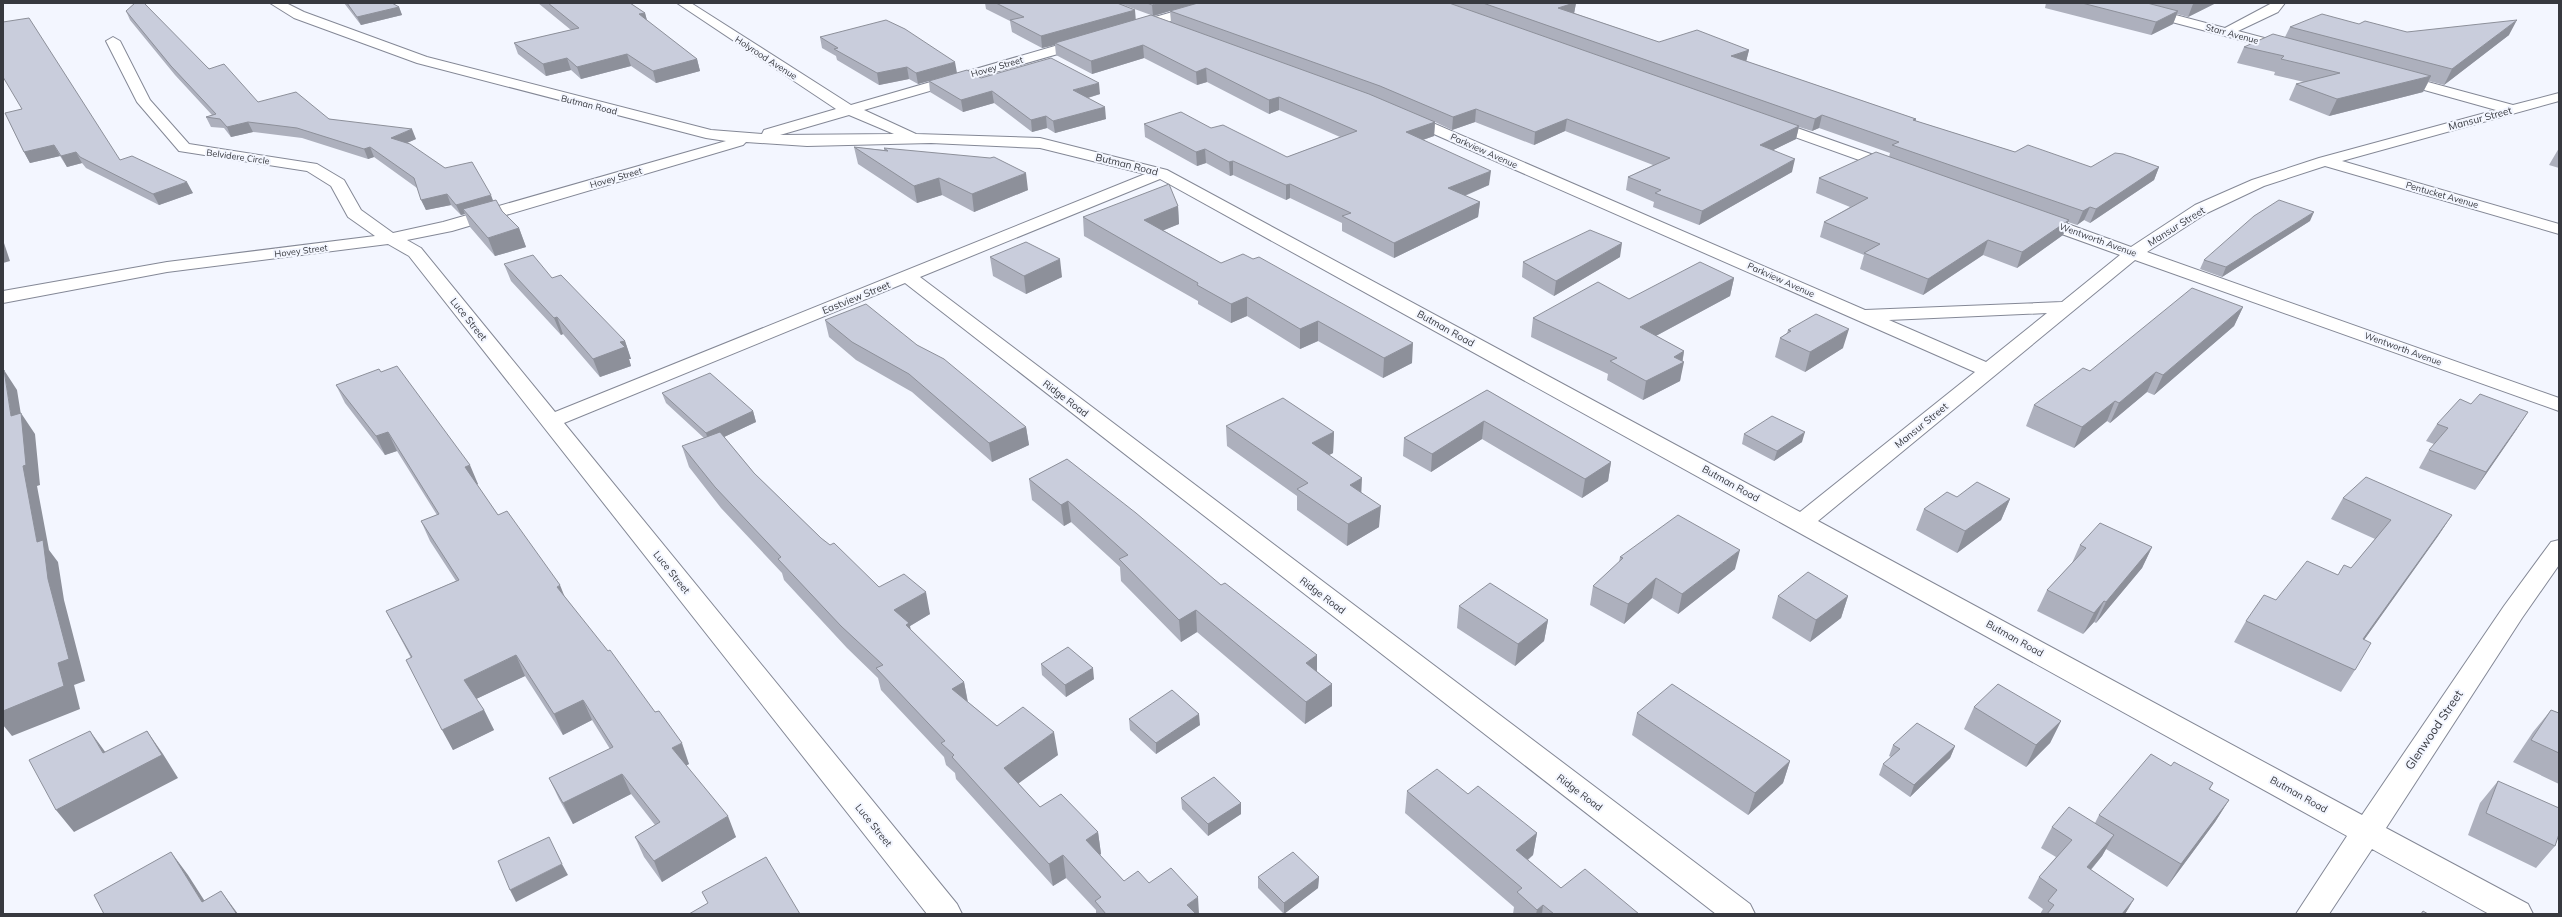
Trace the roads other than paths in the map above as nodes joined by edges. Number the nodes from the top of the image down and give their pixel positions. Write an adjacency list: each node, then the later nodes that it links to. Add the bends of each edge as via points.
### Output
1 (276, 3): 18 (street, Butman Road, via 299,15 422,60 711,135)
2 (683, 3): 14 (street, Holyrood Avenue, via 836,104)
3 (1218, 3): 7 (street, Hovey Street)
4 (2115, 3): 9 (street, Starr Avenue)
5 (2279, 3): 9 (street)
6 (1129, 14): 7 (street)
7 (1151, 22): 8 (street); 14 (street, Hovey Street)
8 (1173, 30)
9 (2227, 32): 11 (street, Starr Avenue)
10 (113, 41): 25 (street, Belvidere Circle, via 144,102 184,148 311,167 338,183 354,213)
11 (2297, 51)
12 (2382, 74): 15 (street)
13 (2559, 97): 15 (street, Mansur Street)
14 (851, 110): 18 (street, Hovey Street); 19 (street, Butman Road)
15 (2511, 110): 20 (street, Mansur Street)
16 (1396, 112): 30 (street, Parkview Avenue)
17 (1757, 119): 21 (street)
18 (754, 138): 19 (street, Butman Road, via 807,141); 25 (street, Hovey Street, via 446,227)
19 (916, 138): 22 (street, Butman Road, via 1040,143)
20 (2325, 161): 24 (street, Pentucket Avenue); 26 (street, Mansur Street, via 2258,183 2201,209)
21 (1907, 172)
22 (1161, 173): 27 (street, Eastview Street); 34 (street, Butman Road)
23 (2020, 213): 26 (street, Wentworth Avenue)
24 (2559, 229)
25 (391, 238): 28 (street, Hovey Street, via 167,267); 33 (street, Luce Street, via 415,252)
26 (2133, 253): 29 (street, Mansur Street); 32 (street, Wentworth Avenue)
27 (906, 276): 33 (street, Eastview Street); 38 (street, Ridge Road)
28 (3, 297)
29 (2067, 307): 30 (street, Parkview Avenue); 31 (street, Mansur Street)
30 (1861, 315): 31 (street, Parkview Avenue)
31 (1988, 370): 34 (street, Mansur Street)
32 (2559, 405)
33 (550, 421): 37 (street, Luce Street)
34 (1802, 522): 36 (street, Butman Road)
35 (2559, 548): 36 (street, Glenwood Street, via 2513,612)
36 (2367, 831): 39 (street, Glenwood Street); 40 (street, Butman Road)
37 (946, 914)
38 (1740, 914)
39 (2312, 914)
40 (2517, 914)

